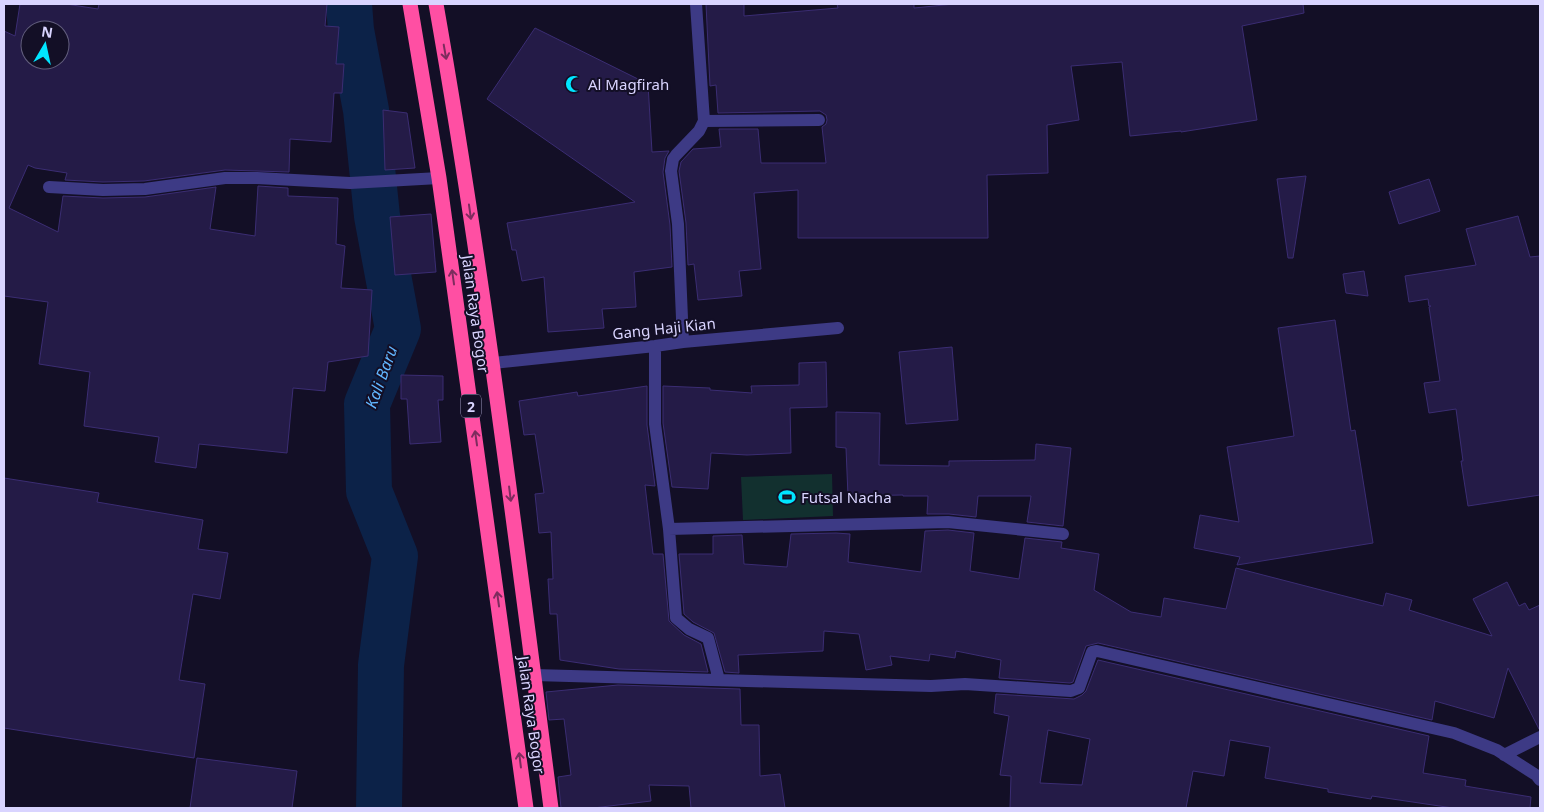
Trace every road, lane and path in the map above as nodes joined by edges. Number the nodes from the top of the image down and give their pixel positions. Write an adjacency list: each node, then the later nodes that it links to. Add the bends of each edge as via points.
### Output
1 (410, 4): 7 (highway, Jalan Raya Bogor / 2)
2 (436, 4): 6 (highway, Jalan Raya Bogor / 2, one-way to 6)
3 (696, 4): 5 (street)
4 (819, 120): 5 (street)
5 (704, 121): 11 (street, via 673,159 671,171 678,224)
6 (457, 124): 7 (highway); 13 (highway, Jalan Raya Bogor / 2, one-way to 13)
7 (432, 127): 8 (highway, Jalan Raya Bogor / 2)
8 (440, 178): 9 (street, via 350,183 225,178 145,189 103,190); 21 (highway, Jalan Raya Bogor / 2, one-way to 8)
9 (49, 186)
10 (838, 328): 11 (street, Gang Haji Kian)
11 (683, 342): 12 (street, Gang Haji Kian)
12 (655, 346): 13 (street, Gang Haji Kian); 14 (street, via 655,424)
13 (493, 363): 16 (highway, Jalan Raya Bogor / 2, one-way to 16)
14 (669, 529): 15 (street, via 948,522); 17 (street, via 676,618 708,638)
15 (1064, 534)
16 (534, 675): 17 (street); 22 (highway, Jalan Raya Bogor / 2)
17 (719, 680): 19 (street, via 931,686 965,684 1071,691 1078,688 1092,652 1097,651 1454,733)
18 (1540, 738): 19 (street)
19 (1504, 755): 20 (street)
20 (1540, 780)
21 (526, 808)
22 (551, 808)

